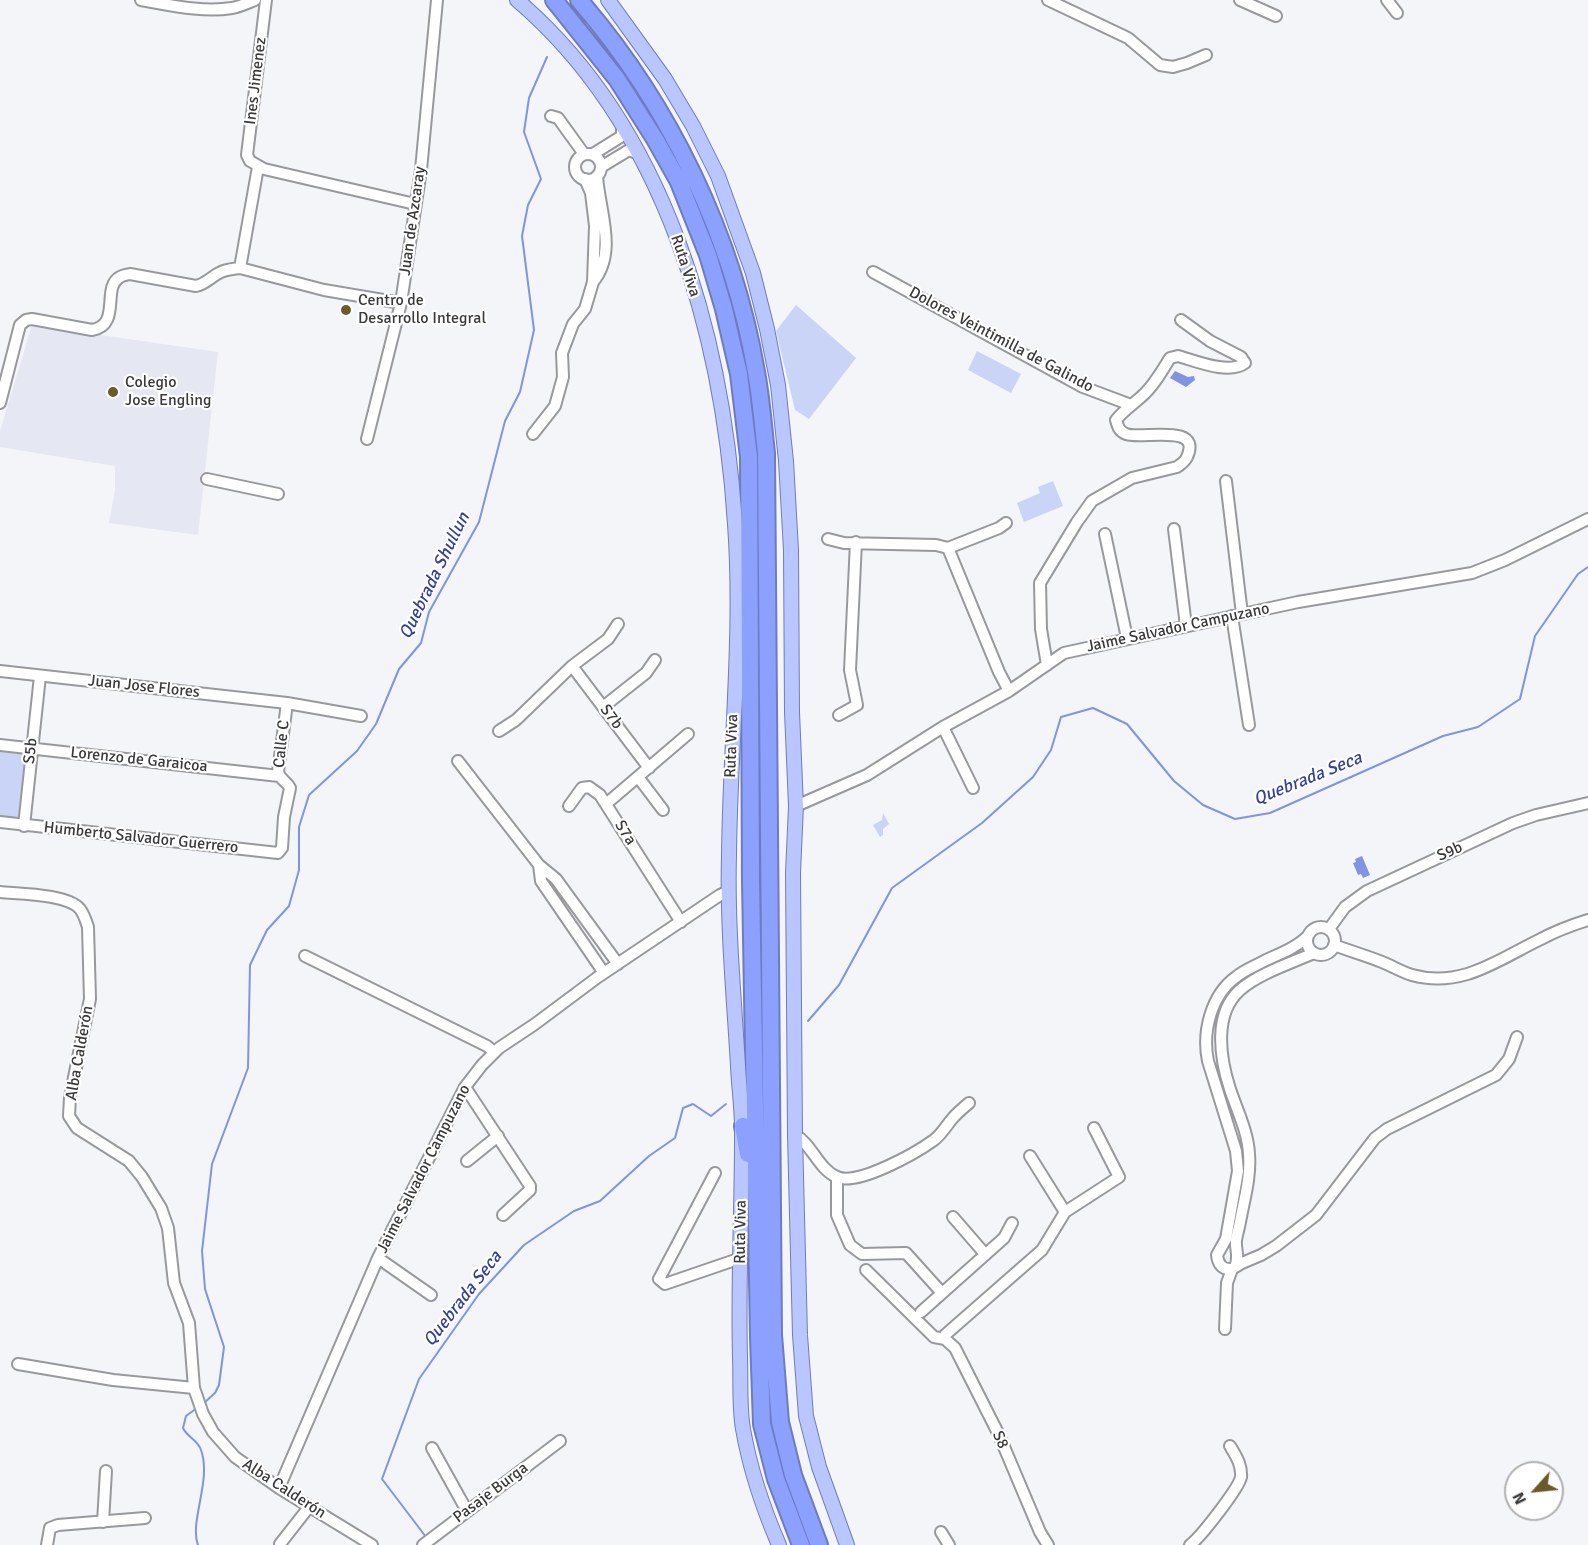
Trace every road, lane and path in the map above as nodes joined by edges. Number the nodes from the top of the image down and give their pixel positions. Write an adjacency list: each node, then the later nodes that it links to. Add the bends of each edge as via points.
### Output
1 (141, 0): 2 (street, via 185,8 232,8)
2 (255, 0)
3 (266, 0): 19 (street, Ines Jimenez, via 247,155)
4 (438, 0): 22 (street, Juan de Azcaray)
5 (517, 0): 16 (main road, Ruta Viva, via 577,60)
6 (554, 0): 99 (highway, Ruta Viva, via 617,79 679,182 708,255 739,374 749,457)
7 (579, 0): 132 (highway, Ruta Viva, via 632,67 693,174 723,249 756,371 766,453 773,1335 780,1422 793,1475)
8 (608, 0): 70 (main road, via 665,79 717,176 753,273 767,328 786,460)
9 (1048, 0): 14 (street, via 1128,38 1161,65 1173,67)
10 (1240, 0): 13 (street)
11 (1388, 0): 12 (street)
12 (1397, 13)
13 (1276, 16)
14 (1206, 55)
15 (551, 116): 17 (street, via 558,118)
16 (622, 126): 17 (street, via 621,136); 18 (main road, Ruta Viva)
17 (589, 154): 20 (street, via 598,158); 21 (street, via 580,156 575,165 577,174)
18 (639, 154): 20 (street, via 629,150); 76 (main road, Ruta Viva, via 666,207 690,274 716,377 726,440 735,525 736,609)
19 (254, 164): 22 (street); 23 (street, Ines Jimenez)
20 (599, 171): 21 (street); 25 (street, via 605,252 601,273)
21 (585, 179): 25 (street, via 595,226)
22 (415, 204): 26 (street, Juan de Azcaray)
23 (240, 268): 26 (street, via 324,291); 28 (street, via 217,274 196,286 130,274 120,276 114,282 106,323 101,328 26,320 20,325)
24 (873, 272): 29 (street, Dolores Veintimilla de Galindo, via 1083,387)
25 (593, 282): 30 (street, via 585,309 573,324 562,353 563,377 555,406)
26 (401, 303): 31 (street, Juan de Azcaray, via 388,374)
27 (1181, 320): 29 (street, via 1245,363 1228,369 1178,356 1170,358 1143,396)
28 (0, 402)
29 (1131, 405): 47 (street, via 1116,420 1118,429 1137,437 1176,434 1186,440 1188,456 1177,467 1131,478 1092,501 1077,522 1040,583 1040,620)
30 (533, 434)
31 (367, 439)
32 (207, 479): 34 (street)
33 (1226, 481): 42 (street)
34 (278, 494)
35 (1588, 519): 42 (street, Jaime Salvador Campuzano, via 1472,573)
36 (1006, 523): 41 (street)
37 (1174, 529): 44 (street)
38 (1105, 534): 45 (street)
39 (828, 539): 40 (street)
40 (856, 543): 41 (street); 54 (street, via 850,670 857,705)
41 (948, 548): 51 (street)
42 (1237, 615): 44 (street, Jaime Salvador Campuzano); 56 (street)
43 (618, 624): 48 (street, via 608,639)
44 (1186, 626): 45 (street, Jaime Salvador Campuzano)
45 (1127, 638): 47 (street, Jaime Salvador Campuzano, via 1064,653)
46 (655, 660): 53 (street, via 646,673)
47 (1047, 665): 51 (street, Jaime Salvador Campuzano)
48 (572, 666): 53 (street, S7b); 58 (street, via 516,720)
49 (0, 671): 50 (street, Juan Jose Flores)
50 (39, 676): 52 (street, Juan Jose Flores); 61 (street, S5b)
51 (1009, 691): 57 (street, Jaime Salvador Campuzano)
52 (287, 703): 55 (street, Juan Jose Flores); 64 (street, Calle C)
53 (603, 707): 63 (street, S7b)
54 (839, 715)
55 (361, 716)
56 (1249, 725)
57 (943, 726): 66 (street); 70 (street, Jaime Salvador Campuzano, via 867,775)
58 (499, 731)
59 (688, 734): 63 (street, S7a)
60 (0, 745): 61 (street, Lorenzo de Garaicoa)
61 (30, 748): 64 (street, Lorenzo de Garaicoa); 73 (street, S5b)
62 (458, 761): 75 (street)
63 (649, 768): 65 (street, S7a)
64 (279, 776): 74 (street, Calle C, via 290,788)
65 (638, 777): 68 (street, S7a); 71 (street)
66 (973, 788)
67 (1588, 803): 80 (street, S9b, via 1513,823 1380,884 1354,898)
68 (606, 804): 69 (street, via 589,787 582,789); 79 (street, S7a)
69 (569, 806)
70 (796, 806): 93 (main road)
71 (663, 810)
72 (0, 822): 73 (street, Humberto Salvador Guerrero)
73 (24, 826): 74 (street, Humberto Salvador Guerrero)
74 (281, 851)
75 (539, 865): 85 (street, via 556,879); 86 (street, via 541,881)
76 (729, 891): 79 (street, Jaime Salvador Campuzano); 91 (main road, Ruta Viva)
77 (0, 892): 115 (street, Alba Calderón, via 65,900 82,911 88,927 90,999 69,1116 77,1128 129,1161 161,1208 168,1228 174,1282 189,1323)
78 (1588, 920): 82 (street, via 1539,939 1499,963 1450,979 1411,975)
79 (681, 922): 85 (street, Jaime Salvador Campuzano)
80 (1329, 929): 81 (street, via 1314,928); 82 (street)
81 (1308, 936): 83 (street); 107 (street, via 1235,977 1219,997 1208,1026 1208,1061 1238,1164 1226,1239 1217,1255 1221,1267)
82 (1334, 945): 83 (street, via 1324,955)
83 (1314, 953): 107 (street, via 1242,988 1233,997 1224,1018 1222,1061 1250,1153 1236,1241 1238,1262)
84 (305, 956): 88 (street)
85 (618, 964): 86 (street, Jaime Salvador Campuzano)
86 (604, 973): 88 (street, Jaime Salvador Campuzano)
87 (1517, 1037): 107 (street, via 1509,1059 1496,1075 1387,1129 1375,1138 1316,1215 1276,1246)
88 (494, 1052): 89 (street, Jaime Salvador Campuzano)
89 (465, 1088): 94 (street); 105 (street, Jaime Salvador Campuzano)
90 (969, 1103): 98 (street, via 934,1139 894,1163 855,1178)
91 (742, 1126): 99 (highway); 106 (main road, Ruta Viva)
92 (1094, 1128): 100 (street, via 1119,1177)
93 (795, 1135): 98 (street); 133 (main road, via 806,1416 819,1467)
94 (498, 1136): 96 (street); 101 (street, via 530,1188)
95 (1029, 1156): 100 (street)
96 (467, 1161)
97 (715, 1173): 106 (street, via 660,1279 665,1284)
98 (837, 1177): 109 (street, via 837,1215 850,1245 862,1254 906,1253)
99 (756, 1196): 131 (highway, Ruta Viva, via 762,1424 776,1479)
100 (1065, 1212): 113 (street, via 1042,1250)
101 (503, 1215)
102 (953, 1217): 104 (street)
103 (1012, 1223): 104 (street, via 1004,1238)
104 (986, 1254): 109 (street)
105 (378, 1258): 110 (street); 120 (street, Jaime Salvador Campuzano)
106 (741, 1258): 130 (main road, Ruta Viva, via 742,1426 755,1482)
107 (1233, 1268): 112 (street, via 1227,1283)
108 (866, 1270): 113 (street, S8, via 934,1337)
109 (942, 1293): 111 (street)
110 (432, 1295)
111 (921, 1312)
112 (1225, 1329)
113 (945, 1339): 135 (street, S8, via 955,1348 999,1435)
114 (18, 1364): 115 (street)
115 (195, 1393): 120 (street, Alba Calderón, via 213,1432 235,1457)
116 (560, 1441): 122 (street, Pasaje Burga)
117 (1230, 1446): 136 (street, via 1241,1465 1241,1479)
118 (432, 1448): 122 (street)
119 (106, 1471): 124 (street)
120 (279, 1488): 121 (street, Alba Calderón)
121 (309, 1507): 126 (street); 128 (street, Alba Calderón)
122 (467, 1511): 129 (street, Pasaje Burga)
123 (145, 1518): 124 (street)
124 (103, 1522): 127 (street, via 50,1528)
125 (941, 1532): 134 (street)
126 (280, 1544)
127 (47, 1545)
128 (372, 1545)
129 (423, 1545)
130 (779, 1545)
131 (801, 1545)
132 (819, 1545)
133 (847, 1545)
134 (949, 1545)
135 (1048, 1545)
136 (1190, 1545)

